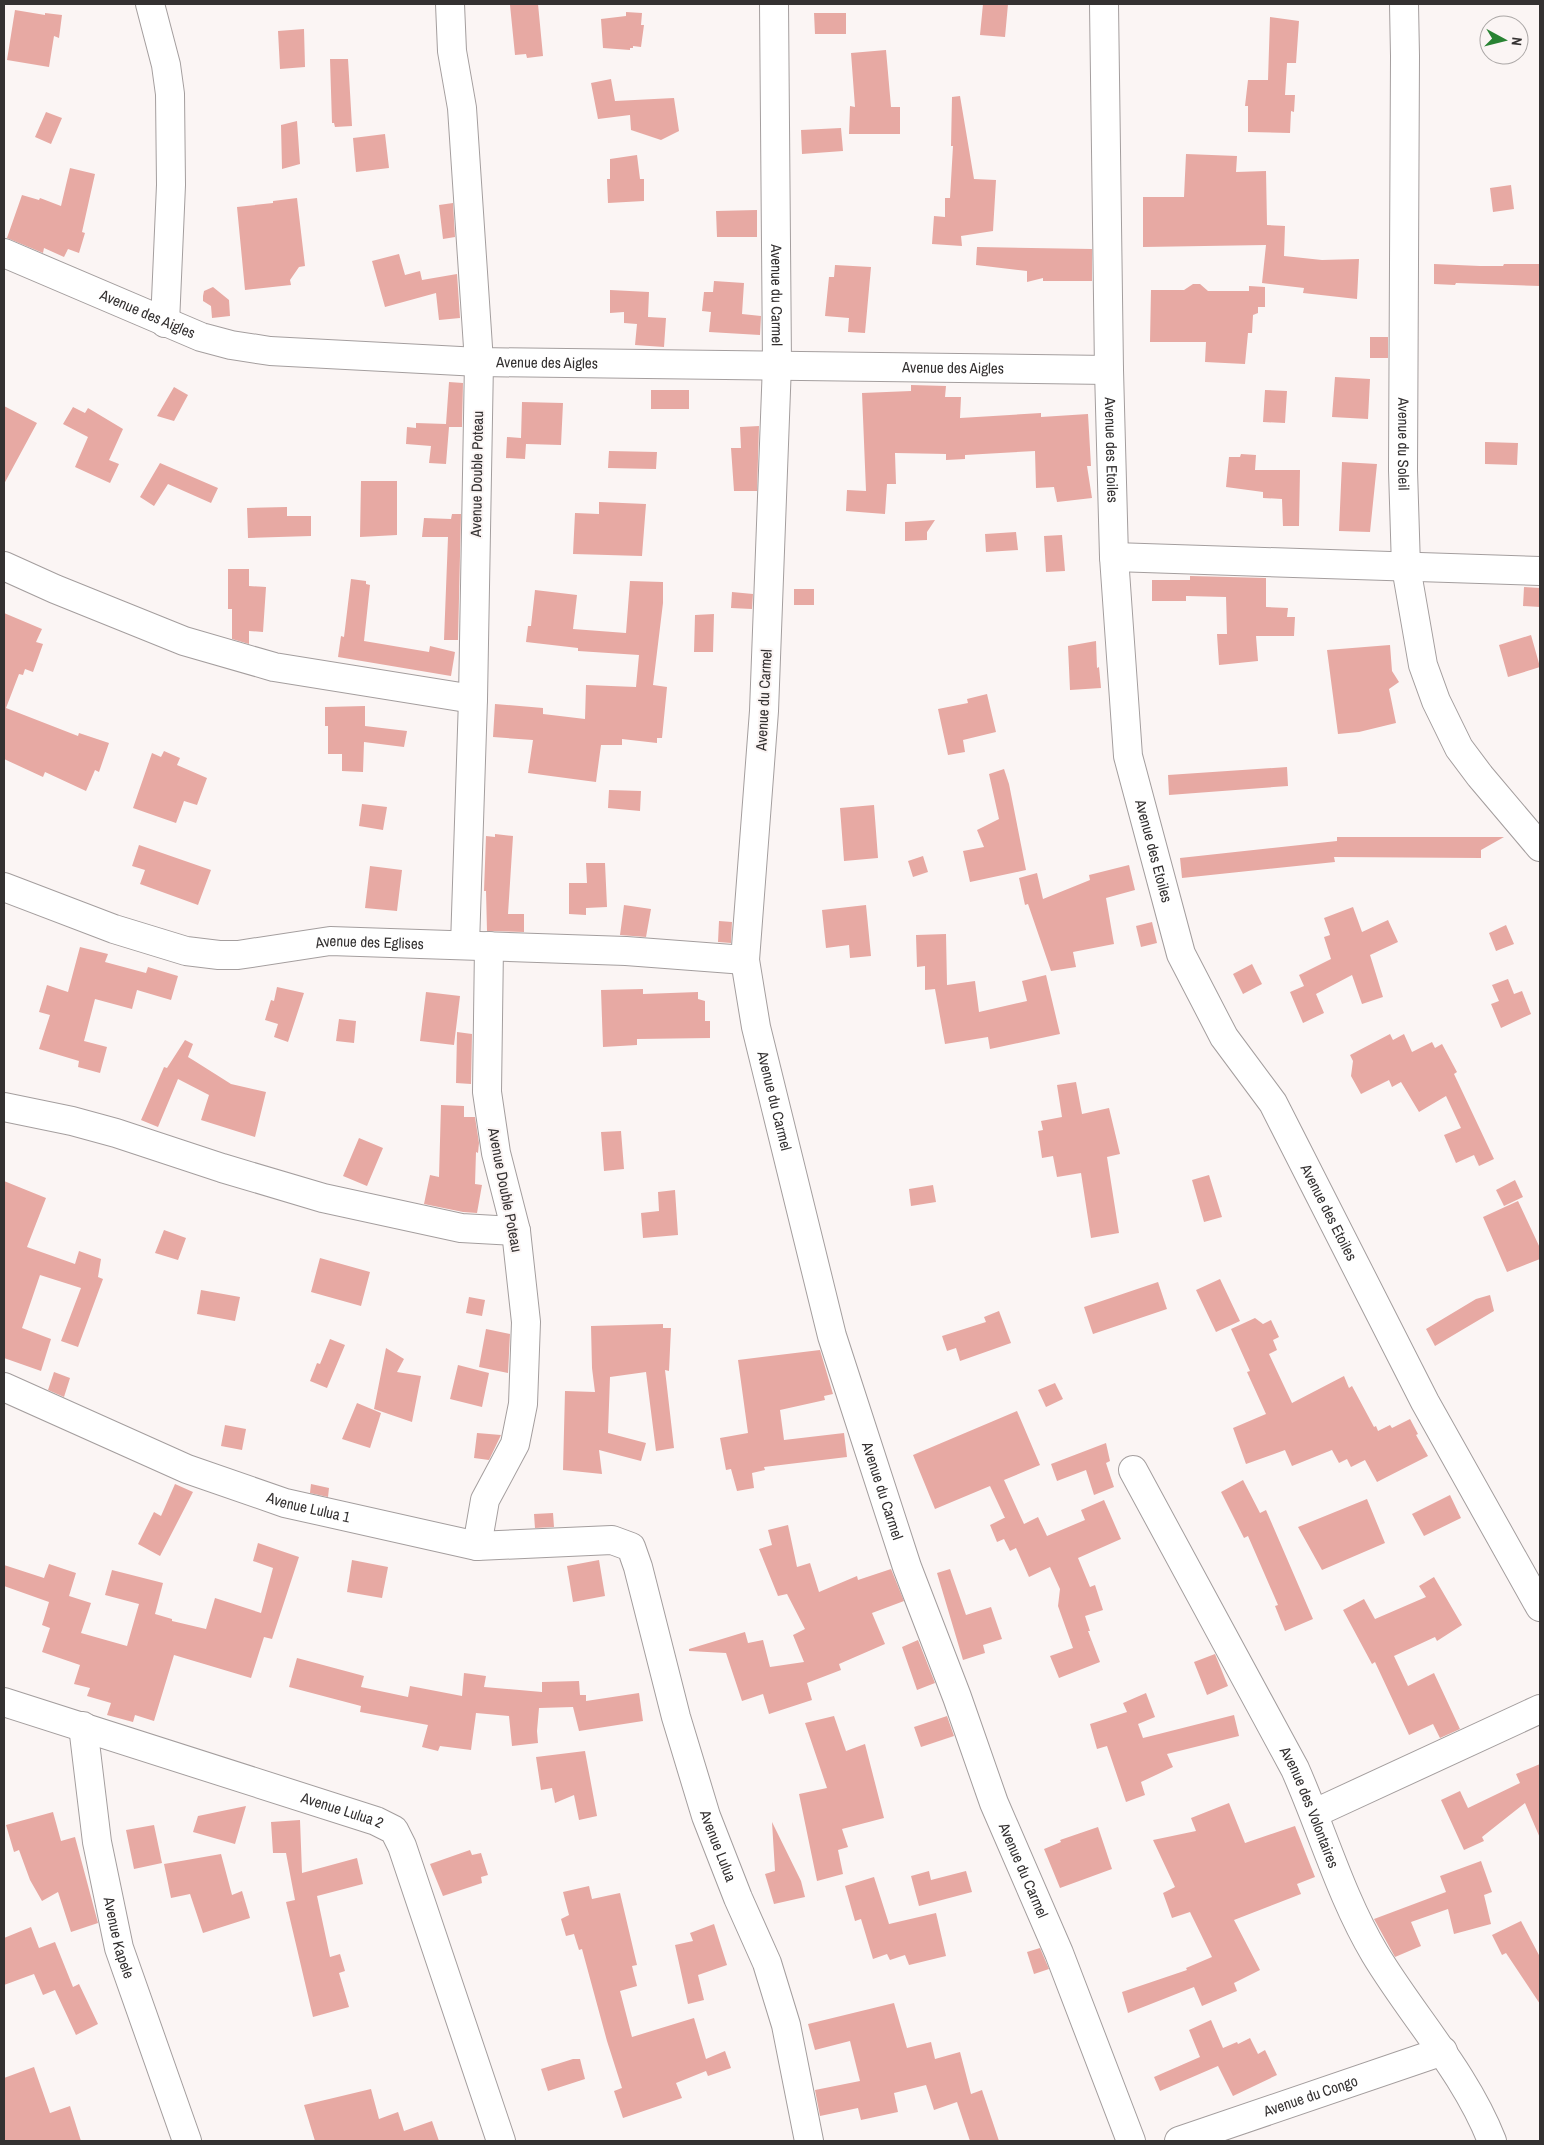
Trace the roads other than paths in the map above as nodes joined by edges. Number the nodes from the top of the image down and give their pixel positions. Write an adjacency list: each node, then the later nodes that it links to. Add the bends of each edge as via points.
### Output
1 (150, 4): 7 (street, via 170,94 171,185)
2 (450, 4): 8 (street, Avenue Double Poteau, via 452,50 462,108)
3 (774, 4): 9 (street, Avenue du Carmel)
4 (1104, 4): 10 (street, Avenue des Etoiles)
5 (1404, 4): 13 (street, Avenue du Soleil, via 1403,470)
6 (4, 253): 7 (street, Avenue des Aigles)
7 (165, 323): 8 (street, Avenue des Aigles, via 231,345 270,350)
8 (479, 362): 9 (street, Avenue des Aigles); 15 (street, Avenue Double Poteau)
9 (778, 364): 10 (street, Avenue des Aigles); 19 (street, Avenue du Carmel, via 764,711)
10 (1109, 370): 11 (street, Avenue des Etoiles)
11 (1114, 557): 13 (street); 26 (street, Avenue des Etoiles, via 1128,756 1181,954 1224,1037 1273,1103 1425,1402)
12 (4, 566): 15 (street, via 184,641 274,667)
13 (1406, 567): 14 (street); 16 (street, Avenue du Soleil, via 1423,665 1436,701 1459,748)
14 (1540, 571)
15 (474, 699): 18 (street, Avenue Double Poteau)
16 (1540, 847)
17 (4, 887): 18 (street, Avenue des Eglises, via 114,928 202,953 238,955 330,941)
18 (477, 946): 19 (street, Avenue des Eglises, via 626,951); 21 (street, Avenue Double Poteau, via 487,1092 496,1153)
19 (745, 960): 35 (street, Avenue du Carmel, via 756,1027 829,1326 907,1567 994,1803 1059,1953)
20 (4, 1107): 21 (street, via 116,1133 322,1198 461,1228)
21 (516, 1231): 24 (street, Avenue Double Poteau, via 526,1322 523,1404 515,1444 485,1500)
22 (4, 1387): 24 (street, Avenue Lulua 1, via 187,1470 285,1503)
23 (1133, 1470): 30 (street, Avenue des Volontaires, via 1291,1762)
24 (477, 1546): 25 (street, Avenue Lulua 1, via 612,1540)
25 (630, 1547): 34 (street, Avenue Lulua, via 638,1566 676,1717 706,1816 767,1963 786,2025)
26 (1540, 1607)
27 (4, 1702): 29 (street, Avenue Lulua 2)
28 (1540, 1709): 30 (street)
29 (83, 1726): 32 (street, Avenue Kapele, via 96,1842 119,1948); 33 (street, Avenue Lulua 2, via 376,1820 394,1830)
30 (1314, 1813): 31 (street, Avenue des Volontaires, via 1375,1954)
31 (1443, 2051): 36 (street, Avenue du Congo); 37 (street, Avenue des Volontaires, via 1483,2119)
32 (187, 2141)
33 (502, 2141)
34 (809, 2141)
35 (1131, 2141)
36 (1179, 2141)
37 (1492, 2141)

